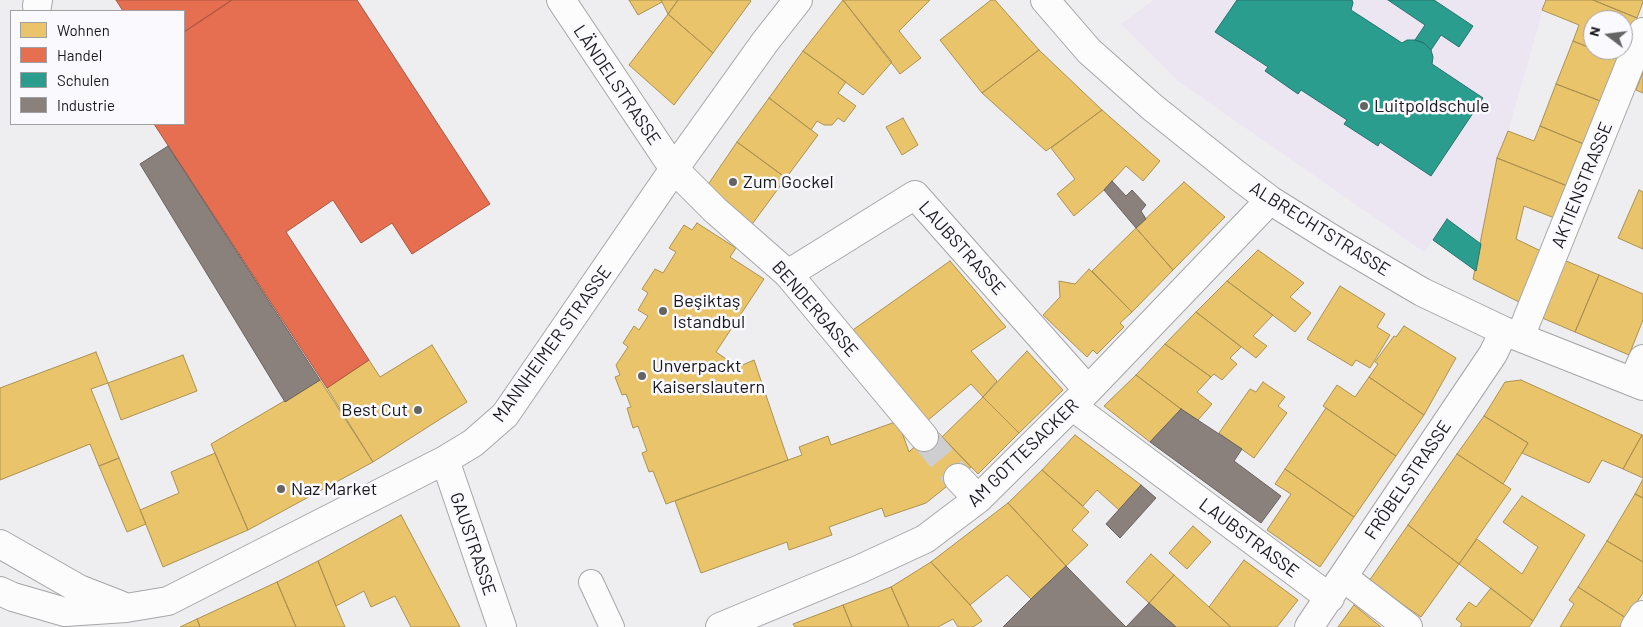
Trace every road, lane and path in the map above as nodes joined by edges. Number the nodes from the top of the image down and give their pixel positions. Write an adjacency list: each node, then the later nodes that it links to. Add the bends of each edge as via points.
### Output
1 (561, 0): 5 (street, LÄNDELSTRASSE)
2 (798, 0): 5 (street, MANNHEIMER STRASSE)
3 (1045, 0): 6 (street, ALBRECHTSTRASSE, via 1089,51 1152,107)
4 (1643, 32): 8 (street, AKTIENSTRASSE)
5 (674, 169): 7 (street, BENDERGASSE); 12 (street, MANNHEIMER STRASSE, via 505,416 473,443)
6 (1270, 200): 8 (street, ALBRECHTSTRASSE, via 1422,292); 10 (street, AM GOTTESACKER)
7 (788, 274): 10 (street, LAUBSTRASSE, via 915,196); 11 (street, BENDERGASSE)
8 (1512, 334): 9 (street, ALBRECHTSTRASSE); 17 (street, FRÖBELSTRASSE, via 1493,354)
9 (1640, 375)
10 (1080, 398): 14 (street, AM GOTTESACKER); 17 (street, LAUBSTRASSE)
11 (924, 437)
12 (445, 460): 19 (street, MANNHEIMER STRASSE, via 168,601); 22 (street, GAUSTRASSE)
13 (958, 478): 14 (street)
14 (978, 499): 21 (street, AM GOTTESACKER, via 925,539)
15 (0, 544): 19 (street, via 79,589)
16 (591, 582): 23 (lane)
17 (1336, 587): 25 (street, FRÖBELSTRASSE); 26 (street, LAUBSTRASSE)
18 (0, 591): 19 (street, MANNHEIMER STRASSE, via 65,612)
19 (126, 608)
20 (1643, 615): 27 (street)
21 (767, 618): 24 (street, AM GOTTESACKER)
22 (502, 627)
23 (612, 627)
24 (720, 627)
25 (1309, 627)
26 (1408, 627)
27 (1635, 627)

